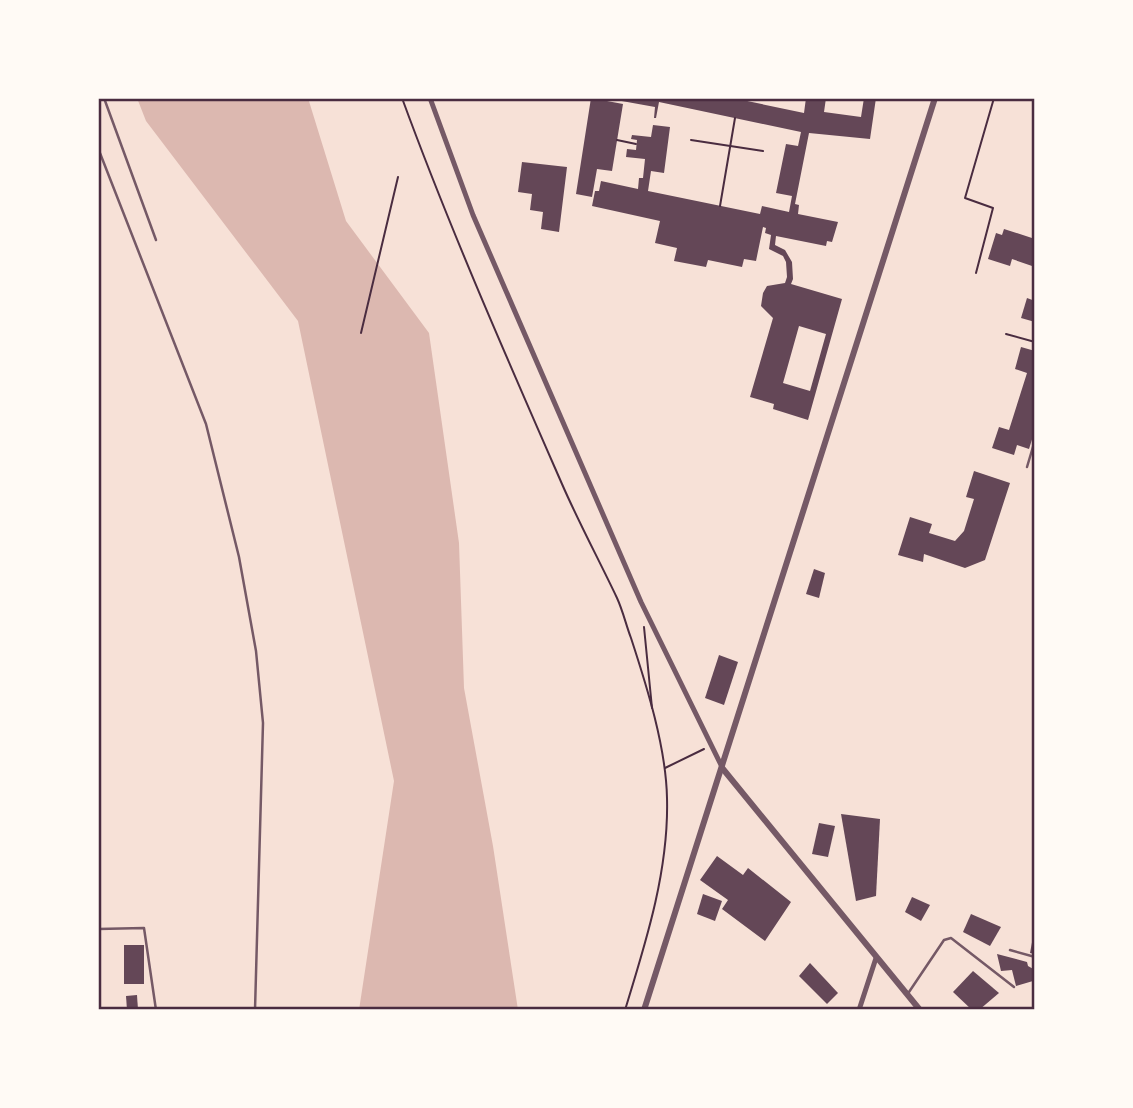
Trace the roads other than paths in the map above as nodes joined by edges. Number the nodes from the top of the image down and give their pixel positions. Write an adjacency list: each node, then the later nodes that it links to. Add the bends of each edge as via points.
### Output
1 (104, 98): 5 (lane)
2 (430, 98): 8 (street, via 473,215 651,622)
3 (935, 98): 8 (street)
4 (98, 148): 16 (lane, via 206,424 254,637 263,723)
5 (156, 240)
6 (1035, 440): 7 (lane)
7 (1027, 467)
8 (723, 769): 12 (street); 17 (street)
9 (98, 929): 15 (lane, via 144,928)
10 (1010, 950): 11 (lane)
11 (1035, 957)
12 (876, 958): 14 (street); 18 (street)
13 (1014, 988): 14 (lane, via 951,938 944,940)
14 (907, 995): 19 (street)
15 (156, 1010)
16 (255, 1010)
17 (645, 1010)
18 (859, 1010)
19 (920, 1010)

